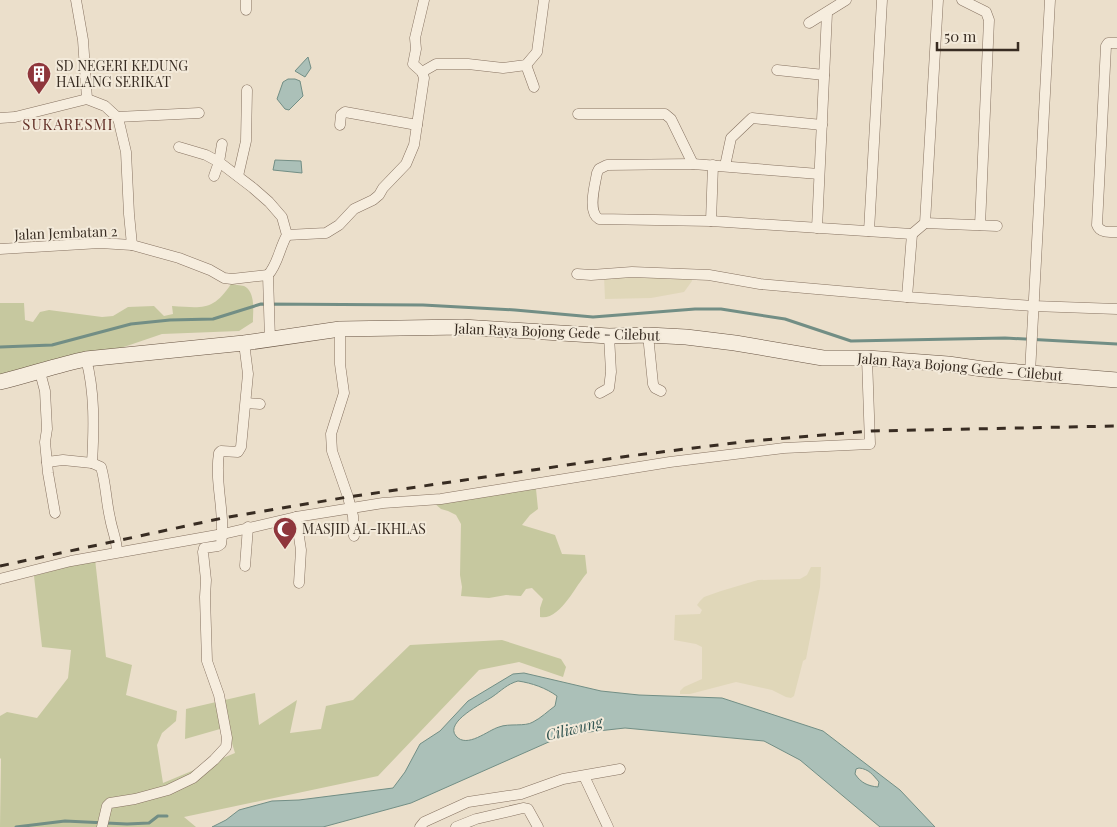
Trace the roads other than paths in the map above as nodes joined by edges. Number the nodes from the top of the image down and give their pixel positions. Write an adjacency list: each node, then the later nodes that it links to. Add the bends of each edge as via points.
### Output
1 (76, 0): 18 (street, via 83,40)
2 (424, 0): 14 (street, via 413,64)
3 (544, 0): 12 (street, via 537,52)
4 (846, 0): 9 (street)
5 (882, 0): 40 (street)
6 (938, 0): 36 (street)
7 (962, 0): 37 (street, via 986,12 989,20)
8 (1050, 0): 49 (street)
9 (827, 13): 10 (street); 15 (street)
10 (809, 23)
11 (1117, 42): 41 (street, via 1106,46 1097,225 1099,230)
12 (526, 64): 14 (street, via 503,68 436,64); 16 (street)
13 (777, 70): 15 (street)
14 (422, 72): 24 (street, via 424,78)
15 (824, 75): 25 (street)
16 (534, 87)
17 (247, 90): 34 (street, via 246,141)
18 (87, 99): 21 (street, via 105,106); 22 (street)
19 (199, 113): 21 (street)
20 (578, 114): 29 (street, via 665,114)
21 (117, 117): 44 (street, Jalan Jembatan 2, via 126,152)
22 (0, 118)
23 (340, 125): 24 (street, via 341,115 345,112)
24 (417, 125): 43 (street, via 414,145 406,164 374,200 354,210 326,233)
25 (822, 125): 31 (street, via 752,118 731,138); 32 (street)
26 (222, 144): 28 (street)
27 (179, 147): 28 (street)
28 (219, 162): 33 (street); 34 (street)
29 (693, 164): 30 (street); 35 (street, via 607,165 596,173 593,214 599,219)
30 (714, 166): 31 (street); 35 (street)
31 (726, 166): 32 (street)
32 (819, 174): 39 (street)
33 (214, 176)
34 (238, 176): 43 (street, via 282,216)
35 (711, 221): 39 (street)
36 (925, 223): 37 (street); 42 (street)
37 (980, 226): 38 (street)
38 (998, 226)
39 (817, 228): 40 (street)
40 (869, 231): 42 (street)
41 (1117, 232)
42 (912, 234): 48 (street)
43 (287, 235): 47 (street, via 280,246 275,268)
44 (132, 245): 45 (street, Jalan Jembatan 2, via 100,243); 47 (street, Jalan Jembatan 2, via 179,258 224,278)
45 (0, 249)
46 (577, 274): 48 (street, via 709,275 760,284)
47 (268, 275): 52 (street)
48 (908, 297): 49 (street)
49 (1033, 306): 50 (street); 59 (street)
50 (1117, 309)
51 (340, 330): 52 (main road, Jalan Raya Bojong Gede - Cilebut); 54 (main road, Jalan Raya Bojong Gede - Cilebut, via 462,327); 68 (street, via 344,393 331,434 332,452)
52 (270, 334): 55 (main road, Jalan Raya Bojong Gede - Cilebut)
53 (648, 335): 54 (main road, Jalan Raya Bojong Gede - Cilebut); 56 (main road, Jalan Raya Bojong Gede - Cilebut, via 735,343 823,358); 62 (street, via 653,384)
54 (609, 336): 63 (street, via 612,372 609,388)
55 (244, 343): 57 (main road, Jalan Raya Bojong Gede - Cilebut); 64 (street, via 248,374)
56 (867, 358): 59 (main road, Jalan Raya Bojong Gede - Cilebut); 68 (street, via 870,444 784,448 670,462 441,498)
57 (86, 359): 58 (main road, Jalan Raya Bojong Gede - Cilebut); 67 (street, via 92,394)
58 (40, 372): 61 (main road, Jalan Raya Bojong Gede - Cilebut); 66 (street, via 47,429)
59 (1030, 373): 60 (main road, Jalan Raya Bojong Gede - Cilebut)
60 (1117, 380)
61 (0, 382)
62 (661, 392)
63 (600, 393)
64 (246, 403): 65 (street); 72 (street, via 241,447 238,452 222,451 218,458)
65 (260, 404)
66 (47, 462): 67 (street); 69 (street)
67 (92, 463): 74 (street, via 101,468 105,479)
68 (350, 508): 70 (street); 73 (street)
69 (55, 513)
70 (296, 517): 71 (street); 77 (street, via 301,550)
71 (248, 527): 72 (street); 75 (street)
72 (223, 534): 74 (street); 81 (street, via 222,544 204,548 203,552 207,661 219,695 226,747 194,778 168,790 110,803)
73 (354, 536)
74 (117, 552): 76 (street)
75 (245, 566)
76 (0, 579)
77 (299, 583)
78 (620, 769): 79 (street)
79 (584, 776): 82 (street, via 564,779 521,794 468,802 424,822); 85 (street)
80 (478, 823): 83 (street); 84 (street, via 522,808 528,809)
81 (102, 827)
82 (420, 827)
83 (456, 827)
84 (538, 827)
85 (608, 827)

